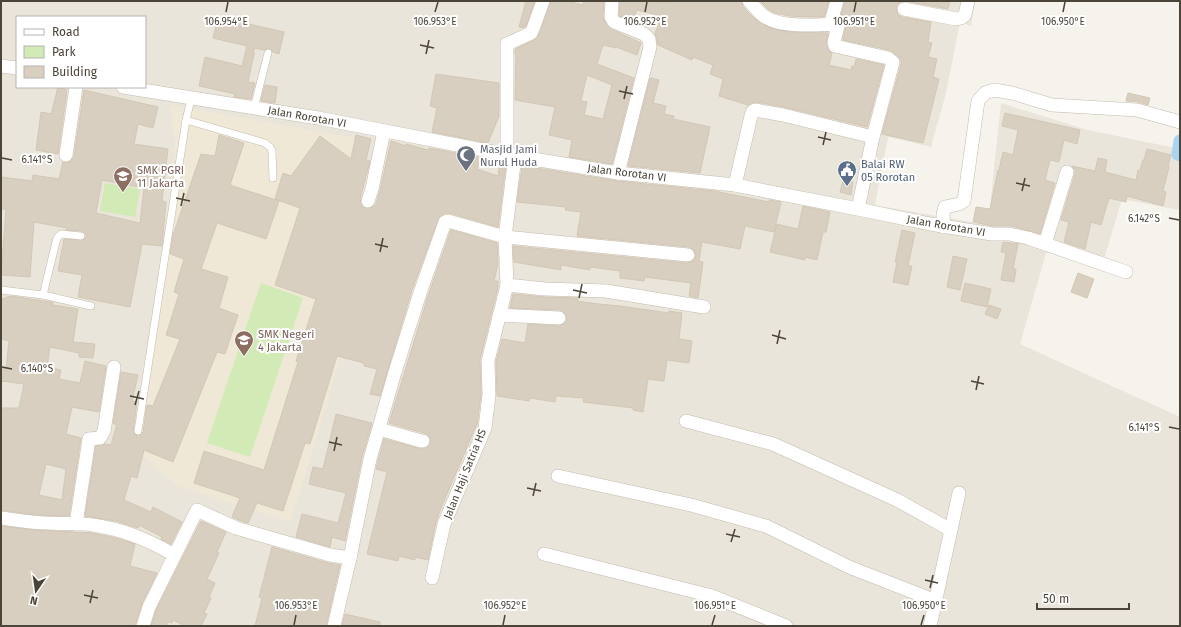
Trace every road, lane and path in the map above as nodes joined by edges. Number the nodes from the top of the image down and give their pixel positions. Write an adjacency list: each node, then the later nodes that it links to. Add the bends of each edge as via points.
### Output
1 (543, 1): 20 (street, Jalan Haji Satria HS, via 531,33 507,44)
2 (612, 1): 22 (street, via 611,17 614,22 644,34 649,39 650,47)
3 (749, 1): 7 (street, via 765,17 773,20 795,25)
4 (837, 1): 7 (street)
5 (968, 1): 6 (street, via 965,15 956,19)
6 (904, 9)
7 (830, 24): 18 (street, via 838,26 834,42 836,47 888,58 893,62)
8 (268, 53): 14 (lane)
9 (1, 66): 10 (street)
10 (16, 68)
11 (76, 88): 19 (street)
12 (129, 88): 13 (street, Jalan Rorotan VI)
13 (191, 99): 14 (street, Jalan Rorotan VI); 15 (lane)
14 (254, 108): 17 (street, Jalan Rorotan VI)
15 (186, 120): 23 (lane, via 265,143 272,151); 43 (lane)
16 (1180, 122): 27 (street, via 1137,110 1052,104 994,90 985,93 978,102 964,201 945,207)
17 (384, 131): 20 (street, Jalan Rorotan VI); 25 (street)
18 (873, 137): 24 (street, via 782,115 753,111); 26 (street)
19 (66, 155)
20 (511, 156): 22 (street, Jalan Rorotan VI); 29 (street, Jalan Haji Satria HS)
21 (1066, 172): 30 (street)
22 (618, 173): 24 (street, Jalan Rorotan VI)
23 (273, 178)
24 (735, 185): 26 (street, Jalan Rorotan VI)
25 (368, 202)
26 (858, 209): 27 (street, Jalan Rorotan VI)
27 (944, 227): 30 (street, Jalan Rorotan VI, via 1009,234)
28 (81, 236): 35 (lane, via 61,234 57,238)
29 (505, 237): 31 (street); 33 (street, Jalan Haji Satria HS); 42 (street, via 445,222 420,293)
30 (1045, 244): 32 (street, Jalan Rorotan VI)
31 (688, 255)
32 (1126, 272)
33 (507, 285): 37 (street, via 606,291); 38 (street, Jalan Haji Satria HS)
34 (1, 290): 35 (lane)
35 (43, 295): 36 (lane)
36 (91, 306)
37 (704, 307)
38 (499, 315): 39 (street); 53 (street, Jalan Haji Satria HS, via 488,361 489,395 484,428 444,524)
39 (559, 318)
40 (114, 367): 48 (street, via 104,431 100,438 89,439)
41 (686, 421): 49 (street, via 773,444 897,500)
42 (379, 429): 44 (street); 52 (street, via 370,459)
43 (138, 430)
44 (423, 441)
45 (558, 476): 54 (street, via 691,505 766,526 849,567)
46 (959, 493): 49 (street)
47 (1, 518): 48 (street)
48 (76, 524): 51 (street, via 117,530 155,543)
49 (951, 530): 54 (street)
50 (544, 554): 57 (street, via 712,596)
51 (174, 555): 52 (street, via 196,511 199,510 236,528); 55 (street, via 149,607)
52 (350, 558): 56 (street)
53 (432, 578)
54 (936, 601): 58 (street)
55 (143, 626)
56 (334, 626)
57 (786, 626)
58 (930, 626)

